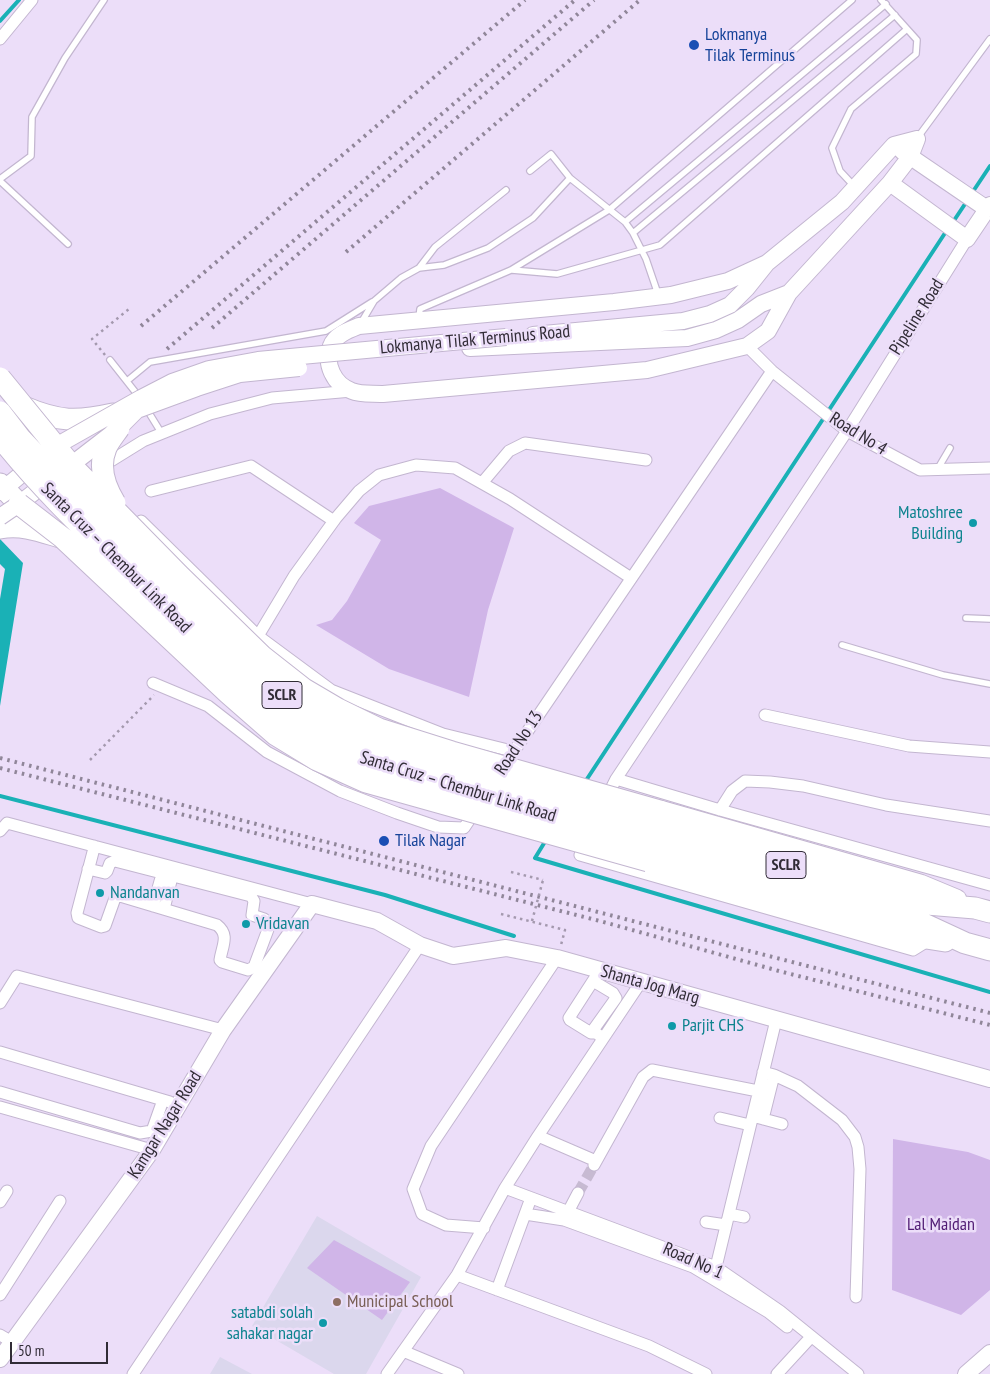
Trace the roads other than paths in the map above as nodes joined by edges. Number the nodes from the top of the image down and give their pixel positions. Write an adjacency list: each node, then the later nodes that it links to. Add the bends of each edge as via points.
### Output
1 (32, 0): 7 (street)
2 (104, 0): 14 (lane, via 65,58 32,117 32,156)
3 (852, 0): 19 (lane)
4 (883, 2): 5 (lane); 20 (lane)
5 (895, 16): 6 (lane); 21 (lane)
6 (907, 29): 16 (lane, via 917,40 916,54 851,109 832,148 840,171); 24 (lane, via 660,245)
7 (0, 39)
8 (990, 39): 9 (lane)
9 (917, 139): 10 (street); 11 (street, Lokmanya Tilak Terminus Road)
10 (894, 145): 11 (street); 16 (street, Lokmanya Tilak Terminus Road)
11 (910, 157): 15 (street, Lokmanya Tilak Terminus Road); 18 (street)
12 (530, 171): 13 (lane, via 551,154)
13 (570, 178): 19 (lane); 26 (lane, via 534,218 488,248 444,265)
14 (0, 180): 23 (lane)
15 (890, 183): 22 (street); 28 (street, Lokmanya Tilak Terminus Road)
16 (855, 188): 25 (street, Lokmanya Tilak Terminus Road)
17 (506, 190): 26 (lane, via 435,247)
18 (978, 202): 22 (street, Pipeline Road)
19 (609, 210): 20 (lane); 27 (lane)
20 (626, 222): 21 (lane)
21 (634, 233): 24 (lane)
22 (967, 239): 42 (street, Pipeline Road)
23 (68, 244)
24 (642, 250): 27 (lane, via 557,274); 29 (lane)
25 (767, 263): 29 (street, via 728,281); 41 (street, Lokmanya Tilak Terminus Road, bridge, via 730,305 684,321 258,360 209,369 172,382 140,398)
26 (419, 268): 30 (lane, via 401,278)
27 (511, 270): 31 (lane, via 420,309)
28 (789, 293): 33 (street, via 768,331); 41 (street, Lokmanya Tilak Terminus Road, bridge, via 761,304 716,330 687,338 470,348 240,374 137,410)
29 (659, 296): 31 (street)
30 (374, 301): 32 (lane); 37 (lane, via 326,332 150,362)
31 (419, 319): 32 (street)
32 (359, 326): 38 (street, via 343,333 331,345 329,366 336,380)
33 (747, 346): 35 (street, Road No 4); 38 (street, via 648,370 383,394)
34 (110, 360): 37 (lane)
35 (772, 371): 42 (street, Road No 4); 61 (street, Road No 13)
36 (0, 378): 39 (highway, bridge)
37 (127, 381): 43 (lane)
38 (352, 392): 43 (street, via 272,398 210,414)
39 (24, 408): 41 (highway, bridge, via 68,420); 45 (highway, bridge)
40 (0, 412): 75 (highway, Santa Cruz – Chembur Link Road / SCLR, bridge, via 92,515 252,671 299,708 346,735 450,773)
41 (116, 421): 45 (street, Lokmanya Tilak Terminus Road, bridge); 48 (street, Lokmanya Tilak Terminus Road, bridge); 58 (highway, bridge, via 102,467 113,501)
42 (844, 428): 50 (street, Road No 4, via 920,470); 71 (street, Pipeline Road)
43 (162, 434): 51 (street, via 143,441)
44 (0, 437): 75 (highway, Santa Cruz – Chembur Link Road / SCLR, bridge, via 74,519 162,605 242,683 291,721 339,749 446,787)
45 (56, 446): 48 (highway, bridge); 53 (street, Lokmanya Tilak Terminus Road, bridge)
46 (950, 448): 50 (lane)
47 (646, 460): 52 (street, via 525,443 509,451)
48 (71, 465): 55 (street, Lokmanya Tilak Terminus Road, bridge); 58 (highway, bridge)
49 (990, 468): 50 (street, Road No 4)
50 (937, 470)
51 (90, 474): 53 (street, via 38,515 26,517 16,513); 64 (street)
52 (482, 483): 57 (street, via 455,468 416,466 379,475 359,491); 61 (street)
53 (1, 489): 55 (highway)
54 (152, 491): 57 (street, via 252,466)
55 (19, 504): 56 (street, Lokmanya Tilak Terminus Road, bridge); 60 (highway, bridge)
56 (0, 517)
57 (334, 521): 64 (street, via 294,576)
58 (130, 524): 75 (highway, bridge, via 262,656 304,689 379,729 434,746)
59 (0, 528): 60 (highway, via 31,528)
60 (63, 538): 75 (highway, bridge, via 221,687 276,735 317,760 366,782)
61 (631, 578): 69 (street, Road No 13)
62 (966, 618): 63 (lane)
63 (990, 619)
64 (258, 636): 69 (street, via 331,690 443,734)
65 (842, 645): 66 (lane, via 943,675)
66 (990, 684)
67 (158, 685): 69 (street, Road No 13, via 208,706 267,752 340,791 438,826 464,828)
68 (765, 715): 70 (street, via 909,746)
69 (512, 751)
70 (990, 752)
71 (616, 779): 72 (street); 85 (street, Pipeline Road, via 580,855 913,950)
72 (720, 810): 73 (street, via 732,791 745,781 770,782); 80 (street)
73 (990, 821)
74 (0, 831): 76 (street, via 7,823)
75 (654, 836): 84 (highway, Santa Cruz – Chembur Link Road / SCLR, via 915,903); 85 (highway, via 907,935); 86 (highway, Santa Cruz – Chembur Link Road / SCLR, via 911,918)
76 (94, 846): 77 (street); 78 (street)
77 (137, 862): 78 (street, via 115,860 105,873); 79 (street)
78 (88, 869): 83 (street, via 76,913 78,918 105,926 117,896)
79 (169, 870): 81 (street); 83 (street)
80 (990, 886)
81 (237, 888): 82 (street); 87 (street, via 253,898 252,915 270,924)
82 (312, 904): 88 (street, via 377,921); 89 (street, Kamgar Nagar Road)
83 (158, 908): 87 (street, via 222,929 225,939 220,960 224,963 252,970)
84 (983, 910)
85 (931, 939): 86 (highway)
86 (965, 943): 90 (highway, Santa Cruz – Chembur Link Road / SCLR)
87 (263, 944): 89 (street)
88 (420, 945): 91 (street, Shanta Jog Marg, via 453,956 506,948); 133 (street)
89 (280, 950): 96 (street, Kamgar Nagar Road)
90 (990, 950)
91 (557, 958): 92 (street, Shanta Jog Marg); 122 (street, via 431,1146 414,1189 422,1214 446,1225)
92 (596, 976): 93 (street, Shanta Jog Marg); 97 (street, via 616,998); 97 (street, via 569,1018)
93 (641, 982): 95 (street, Shanta Jog Marg); 98 (street)
94 (0, 1003): 96 (street, via 17,976)
95 (776, 1020): 100 (street); 101 (street, Shanta Jog Marg)
96 (224, 1030): 104 (street, Kamgar Nagar Road)
97 (591, 1033): 98 (street)
98 (603, 1038): 109 (street)
99 (0, 1052): 104 (street)
100 (769, 1073): 102 (street); 107 (street); 127 (street, via 798,1086 842,1120 858,1147)
101 (990, 1079)
102 (758, 1091): 107 (street); 109 (street, via 652,1070 643,1077 595,1163)
103 (0, 1092): 104 (street, via 140,1133 152,1131)
104 (171, 1102): 110 (street, Kamgar Nagar Road)
105 (0, 1107): 110 (street)
106 (720, 1118): 107 (street)
107 (755, 1120): 108 (street); 120 (street)
108 (782, 1124)
109 (538, 1136): 111 (street)
110 (152, 1150): 128 (street, Kamgar Nagar Road)
111 (506, 1188): 114 (street, Road No 1); 122 (street)
112 (6, 1191): 116 (street)
113 (578, 1193): 117 (street)
114 (531, 1198): 117 (street, Road No 1); 118 (street)
115 (60, 1201): 126 (street)
116 (0, 1202)
117 (568, 1212): 123 (street, Road No 1)
118 (525, 1214): 125 (street); 129 (street, via 564,1220 693,1268)
119 (744, 1217): 120 (street)
120 (727, 1219): 121 (street); 123 (street)
121 (706, 1222)
122 (484, 1228): 124 (street)
123 (716, 1267): 129 (street, Road No 1, via 780,1311)
124 (458, 1276): 125 (street); 130 (street)
125 (497, 1290): 136 (street, via 649,1346)
126 (0, 1295)
127 (856, 1297)
128 (6, 1339): 132 (street, Kamgar Nagar Road)
129 (809, 1339): 137 (street); 138 (street, Road No 1)
130 (402, 1351): 134 (street); 135 (street)
131 (990, 1353): 139 (street)
132 (0, 1359)
133 (133, 1374)
134 (388, 1374)
135 (458, 1374)
136 (706, 1374)
137 (777, 1374)
138 (858, 1374)
139 (966, 1374)

